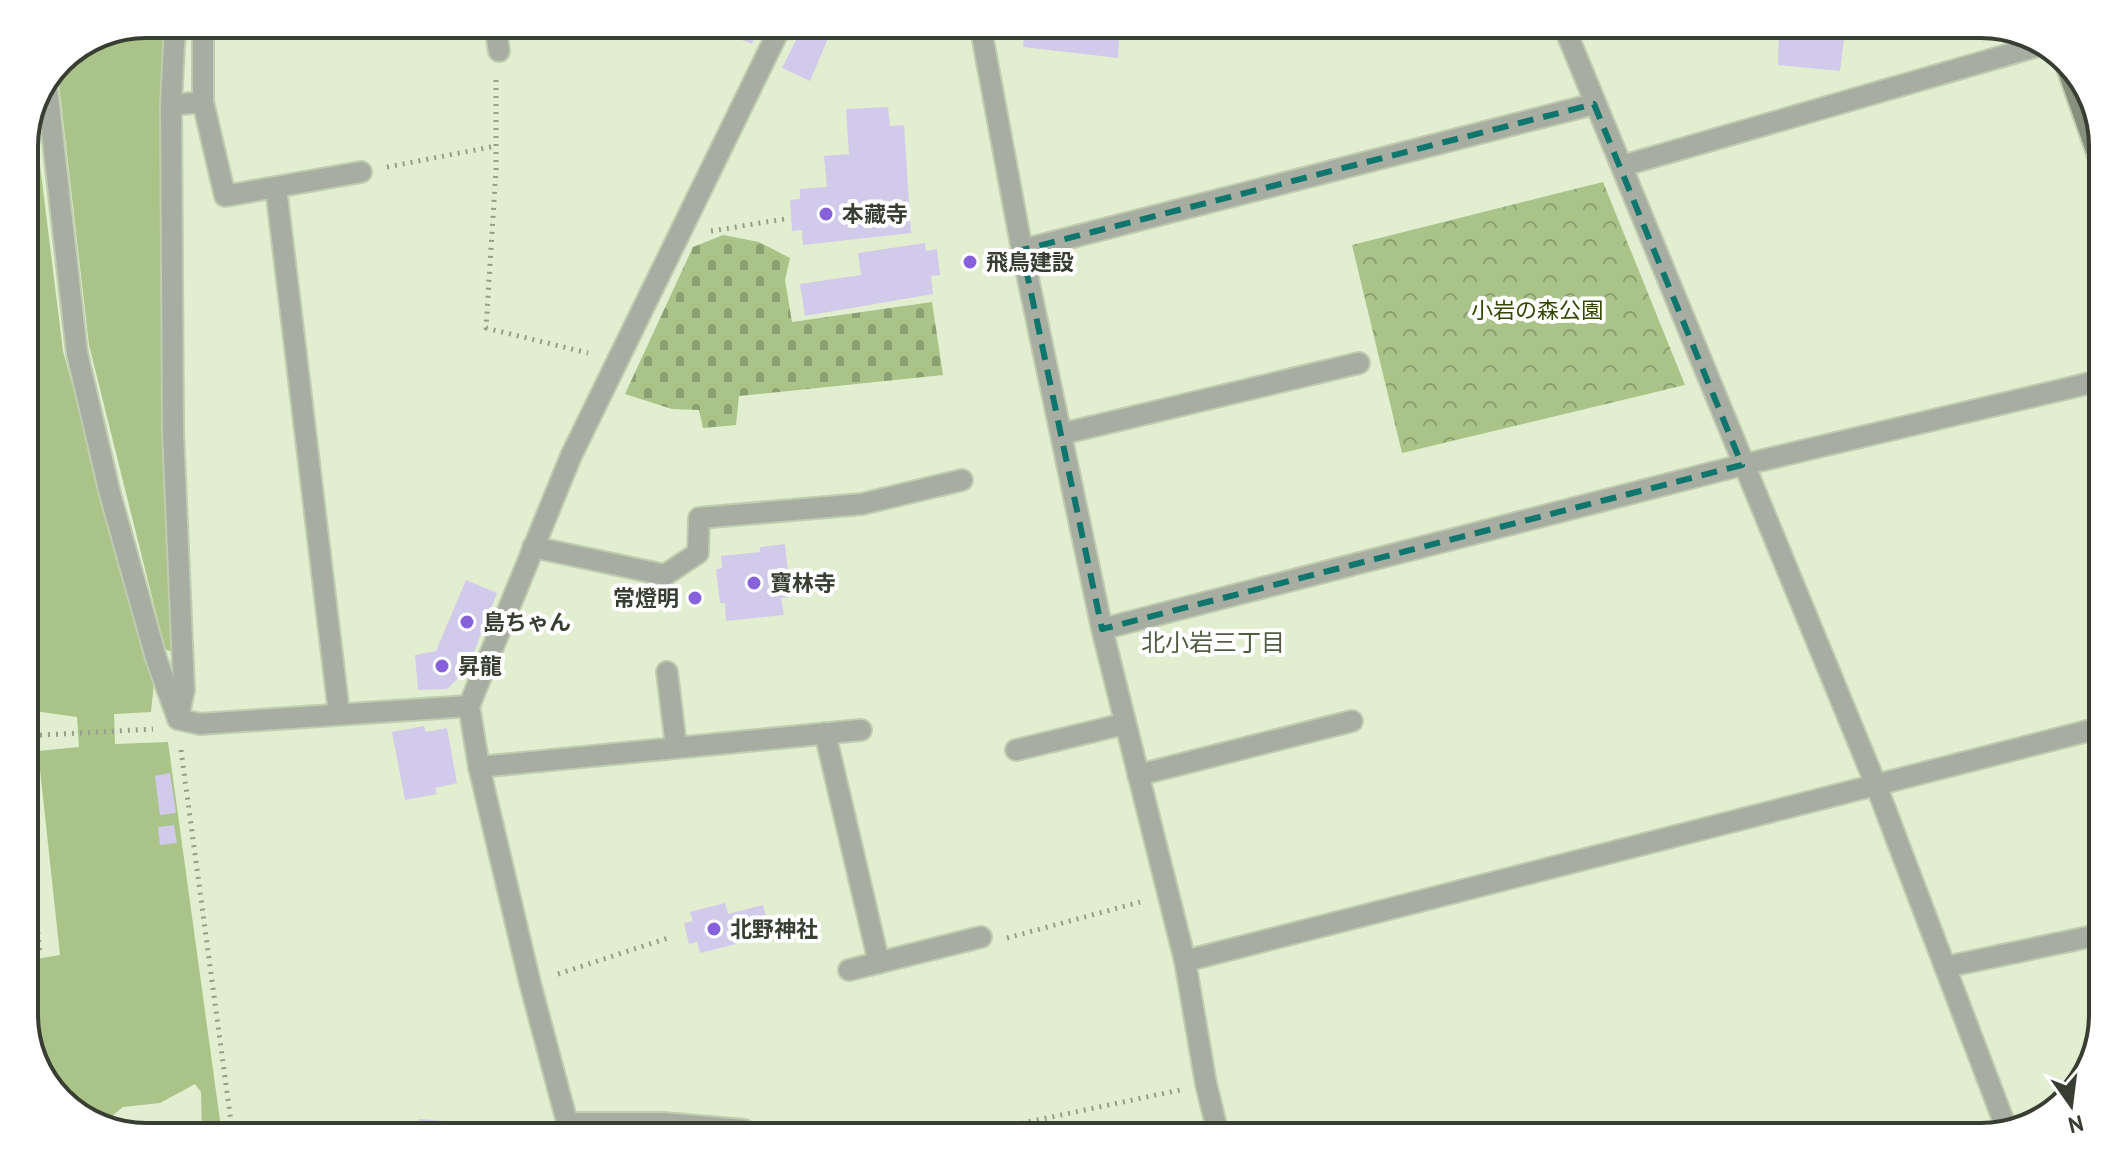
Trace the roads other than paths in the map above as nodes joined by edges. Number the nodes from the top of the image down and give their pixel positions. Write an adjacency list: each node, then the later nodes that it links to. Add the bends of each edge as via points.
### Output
1 (174, 38): 13 (street)
2 (203, 38): 11 (street)
3 (497, 38): 8 (street)
4 (775, 38): 24 (street, via 616,361)
5 (983, 38): 18 (street)
6 (1568, 38): 12 (street)
7 (2028, 49): 15 (street)
8 (499, 51)
9 (2078, 99): 14 (main road)
10 (48, 101): 29 (street, via 77,353 127,554)
11 (203, 102): 13 (street); 17 (street, via 225,196)
12 (1594, 104): 15 (street); 18 (street)
13 (171, 105): 29 (street, via 173,432 184,690)
14 (2086, 122)
15 (1622, 166): 22 (street)
16 (361, 172): 17 (street)
17 (276, 188): 28 (street)
18 (1022, 250): 21 (street)
19 (1359, 363): 21 (street)
20 (2089, 383): 22 (street)
21 (1061, 434): 25 (street)
22 (1742, 465): 25 (street); 39 (street)
23 (962, 480): 24 (street, via 862,504 699,518 698,553 665,575)
24 (533, 547): 27 (street)
25 (1102, 629): 31 (street)
26 (667, 672): 35 (street)
27 (469, 706): 28 (street); 37 (street)
28 (339, 713): 29 (street, via 200,724)
29 (178, 719)
30 (1352, 721): 38 (street)
31 (1124, 724): 36 (street); 38 (street)
32 (861, 730): 34 (street)
33 (2089, 731): 39 (street)
34 (825, 733): 35 (street); 43 (street)
35 (676, 746): 37 (street)
36 (1016, 750)
37 (479, 767): 47 (street)
38 (1138, 775): 42 (street)
39 (1876, 785): 42 (street); 44 (street)
40 (981, 937): 43 (street)
41 (2089, 937): 44 (street)
42 (1185, 961): 48 (street)
43 (879, 963): 45 (street)
44 (1945, 967): 46 (street)
45 (849, 970)
46 (2003, 1120)
47 (567, 1123)
48 (1216, 1123)

